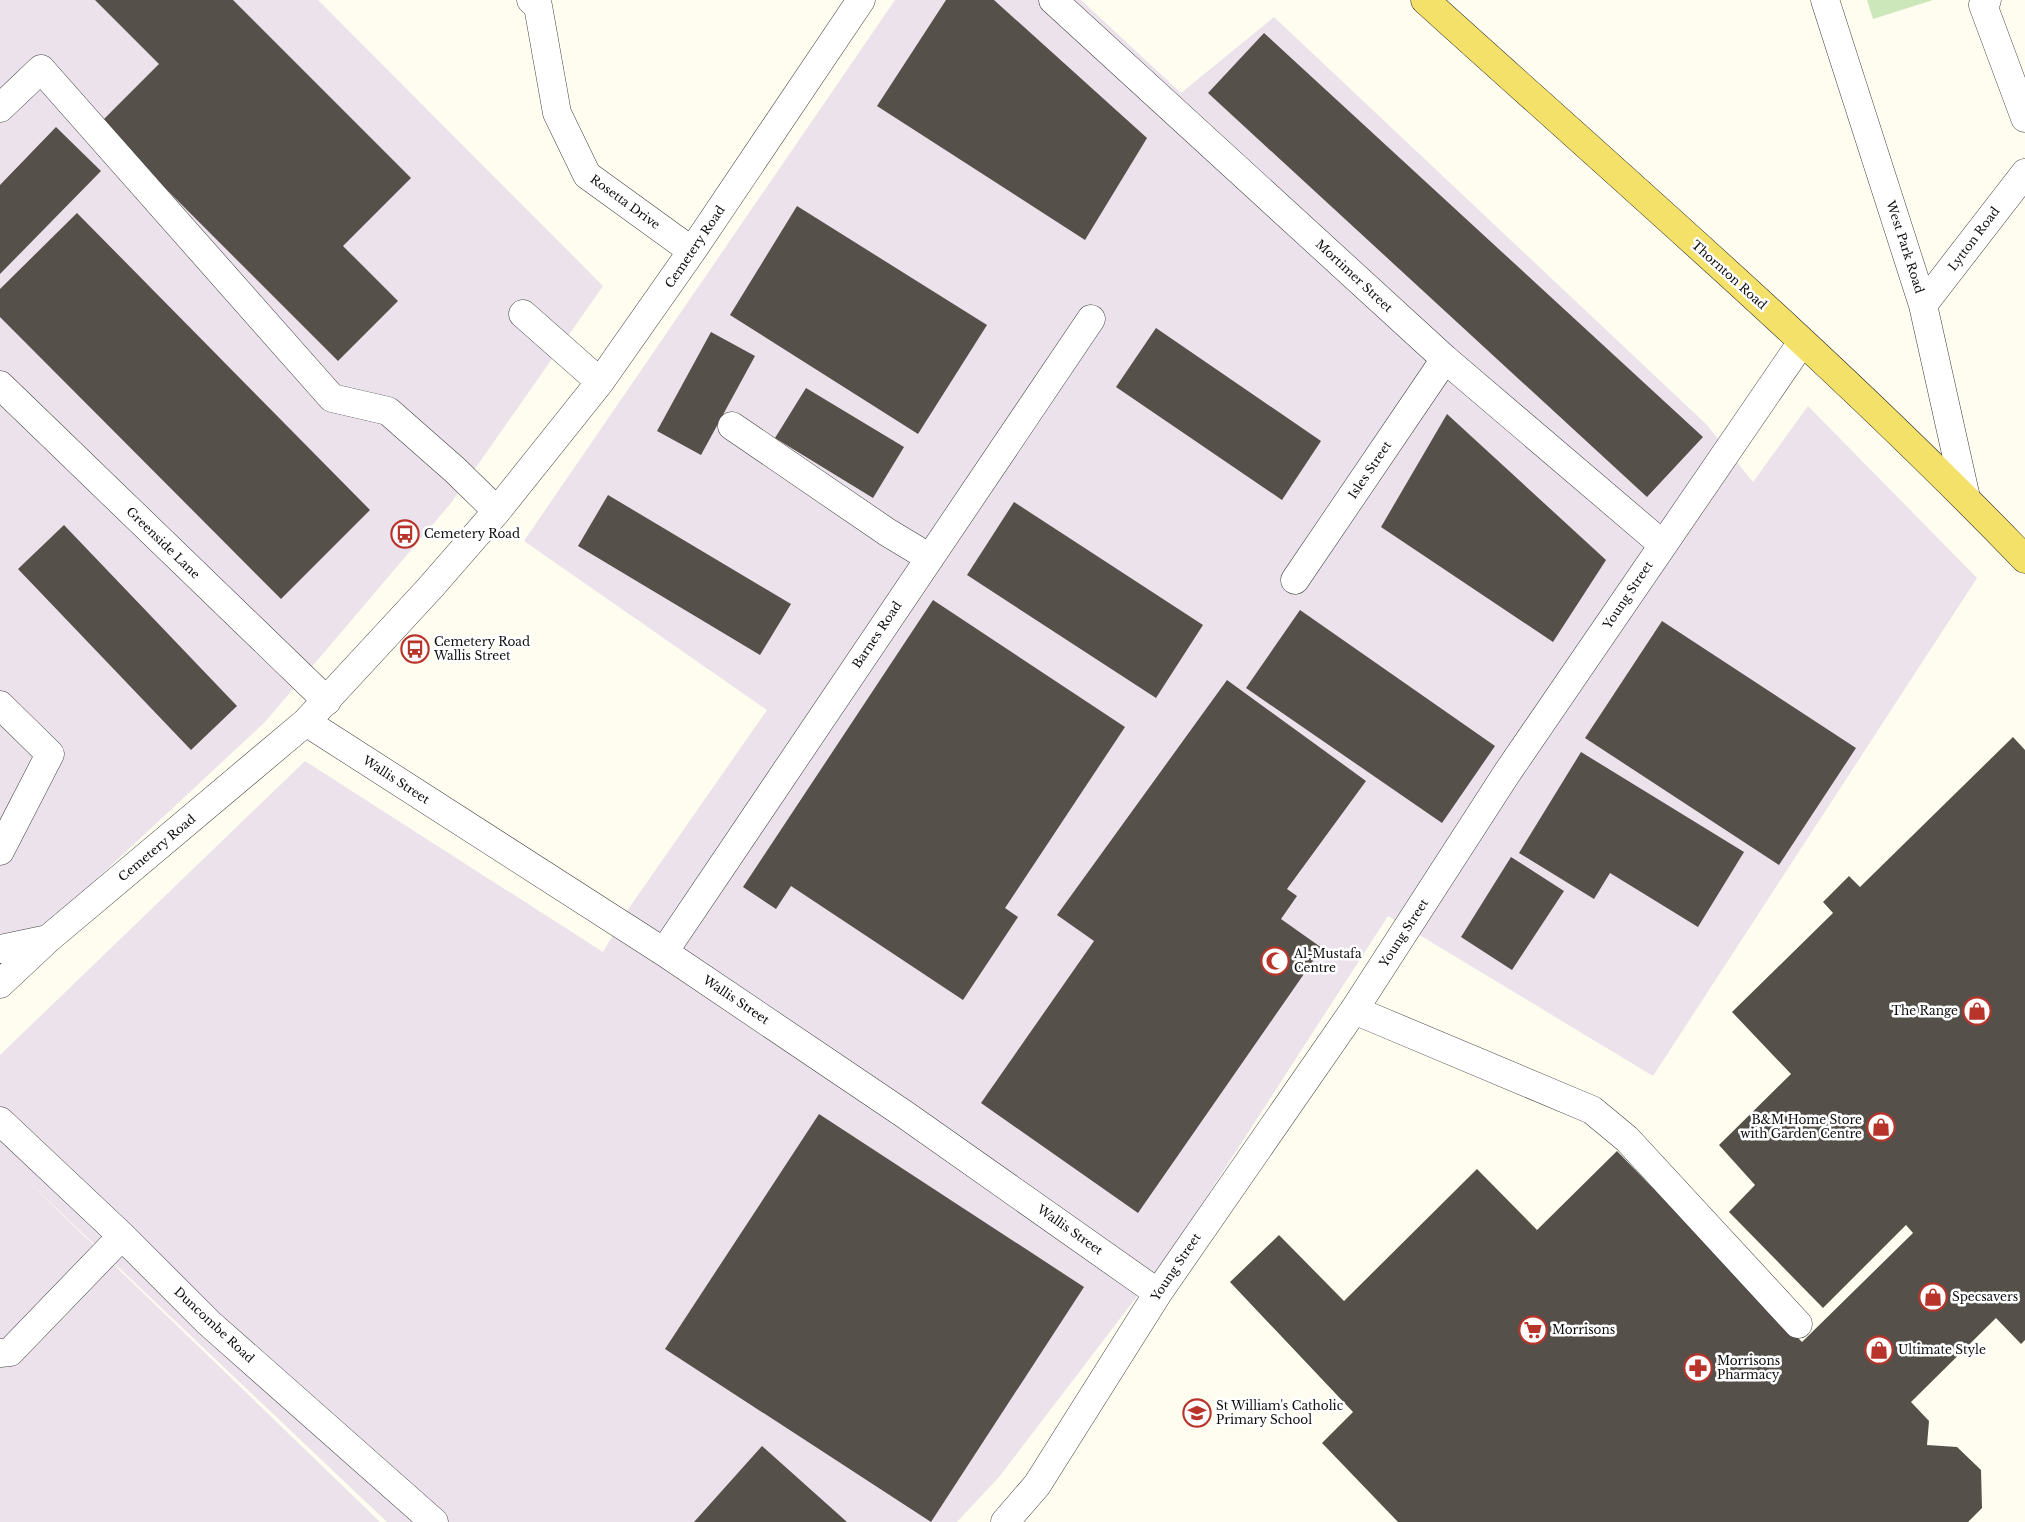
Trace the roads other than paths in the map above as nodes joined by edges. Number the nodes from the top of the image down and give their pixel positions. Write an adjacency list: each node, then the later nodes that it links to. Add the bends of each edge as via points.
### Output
1 (531, 0): 10 (street, Rosetta Drive, via 538,6 557,113 587,175)
2 (861, 0): 10 (street, Cemetery Road)
3 (1053, 0): 15 (street, Mortimer Street)
4 (1425, 0): 14 (main road, Thornton Road)
5 (1825, 0): 11 (street, West Park Road)
6 (1987, 0): 8 (street, via 1983,5)
7 (0, 108): 20 (street, via 41,69 332,398 388,411)
8 (2025, 118)
9 (2025, 173): 11 (street, Lytton Road)
10 (692, 251): 16 (street, Cemetery Road)
11 (1924, 305): 19 (street, West Park Road)
12 (523, 314): 16 (street)
13 (1091, 319): 22 (street, Barnes Road)
14 (1802, 342): 19 (main road, Thornton Road); 21 (street, Young Street)
15 (1445, 359): 21 (street, Mortimer Street); 24 (street, Isles Street)
16 (600, 382): 20 (street, Cemetery Road)
17 (0, 385): 25 (street, Greenside Lane)
18 (732, 426): 22 (street)
19 (1966, 498): 23 (main road, Thornton Road)
20 (497, 511): 25 (street, Cemetery Road)
21 (1662, 544): 33 (street, Young Street, via 1507,773)
22 (930, 558): 31 (street, Barnes Road)
23 (2025, 559)
24 (1295, 580)
25 (327, 701): 27 (street, Cemetery Road)
26 (0, 705): 28 (street, via 50,754)
27 (306, 722): 29 (street, Cemetery Road); 31 (street, Wallis Street)
28 (0, 851)
29 (48, 939): 30 (street); 32 (street, Cemetery Road)
30 (0, 949)
31 (664, 952): 36 (street, Wallis Street, via 904,1114)
32 (0, 984)
33 (1354, 1010): 36 (street, Young Street); 37 (street, via 1592,1110 1627,1139)
34 (0, 1121): 35 (street, Duncombe Road)
35 (122, 1236): 38 (street, via 10,1352); 39 (street, Duncombe Road, via 209,1323)
36 (1158, 1293): 40 (street, Young Street, via 1037,1484)
37 (1798, 1324)
38 (0, 1353)
39 (434, 1522)
40 (1005, 1522)

